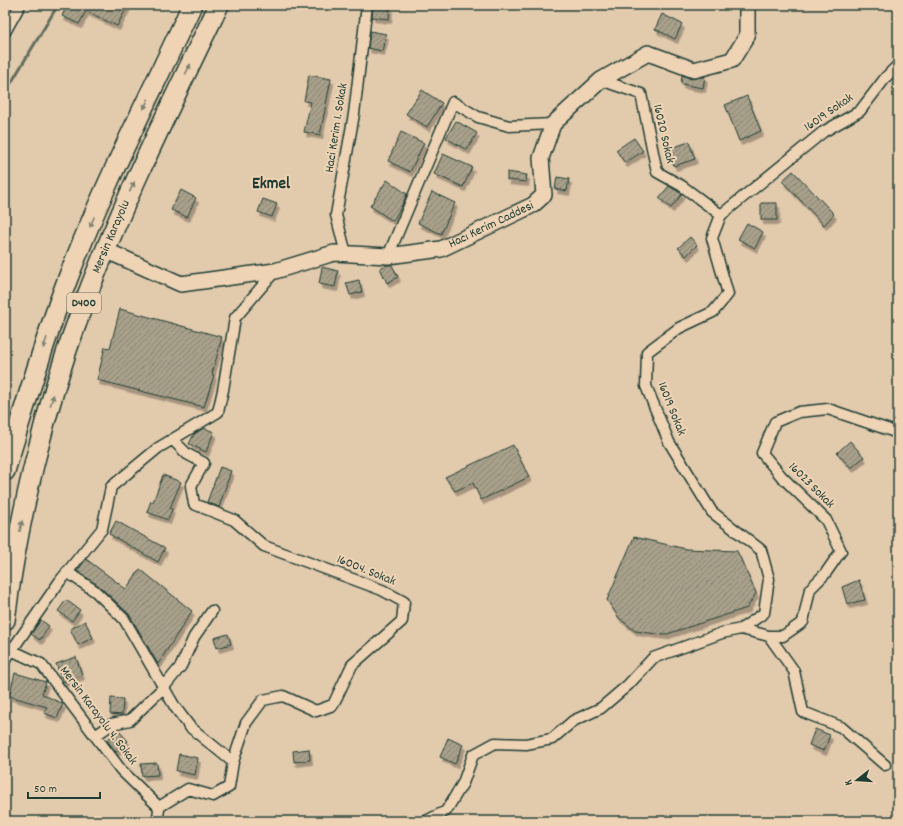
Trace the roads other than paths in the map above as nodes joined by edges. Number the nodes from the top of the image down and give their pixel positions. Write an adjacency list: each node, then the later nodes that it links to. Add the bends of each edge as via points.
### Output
1 (20, 5): 6 (street)
2 (192, 5): 17 (highway, Mersin Karayolu / D400, one-way to 17, via 96,212 65,286)
3 (219, 5): 11 (highway, Mersin Karayolu / D400, one-way to 3)
4 (367, 5): 12 (street, Haci Kerim 1. Sokak, via 354,114 336,215)
5 (747, 5): 8 (street, Hacı Kerim Caddesi, via 747,36 732,60 694,70 648,53)
6 (5, 32)
7 (898, 65): 10 (street, 16019 Sokak, via 860,111 823,132)
8 (601, 80): 9 (street, Hacı Kerim Caddesi); 10 (street, 16020 Sokak, via 641,94 658,172)
9 (553, 124): 13 (street, Hacı Kerim Caddesi, via 541,158 544,195 533,206 441,248); 13 (street, via 509,126 478,117 453,102)
10 (721, 215): 21 (street, 16019 Sokak, via 712,238 728,294 713,312 679,328 647,352 646,386 669,442 712,512 761,550 769,579 764,613)
11 (105, 250): 14 (street, Hacı Kerim Caddesi, via 180,284); 20 (highway, Mersin Karayolu / D400, one-way to 11, via 10,577 51,402 80,312)
12 (346, 254): 13 (street, Hacı Kerim Caddesi); 14 (street, Hacı Kerim Caddesi, via 334,253)
13 (388, 256)
14 (275, 271): 16 (street, via 235,318 218,412)
15 (898, 433): 22 (street, 16023 Sokak, via 828,409 800,412 775,422 762,453 782,478 826,520 841,551 825,574 810,589 803,622 783,636)
16 (173, 440): 18 (street, via 158,448 111,487 102,529); 27 (street, 16004. Sokak, via 187,454 204,463 191,486 194,504 234,520 264,546 382,590 404,602 402,622 352,666 333,705 316,711 283,696 264,700 246,723)
17 (5, 470)
18 (68, 572): 23 (street); 25 (street, via 95,590 124,619)
19 (212, 610): 25 (street, via 194,637 181,666)
20 (5, 620)
21 (741, 629): 22 (street, 16023 Sokak); 31 (street, via 722,633 653,658 628,685 601,708 573,721 552,739 526,744 495,743 473,755 463,783 446,811)
22 (769, 636): 28 (street, via 794,671 803,712 840,727)
23 (10, 650): 24 (street); 26 (street, Mersin Karayolu 4. Sokak, via 42,664)
24 (5, 660)
25 (164, 687): 26 (street, via 130,720 112,724); 27 (street, via 190,727)
26 (95, 736): 29 (street, Mersin Karayolu 4. Sokak, via 121,770)
27 (233, 762): 29 (street, 16004. Sokak, via 229,788 213,796 188,789)
28 (885, 765)
29 (159, 807): 30 (street)
30 (158, 821)
31 (426, 821)

